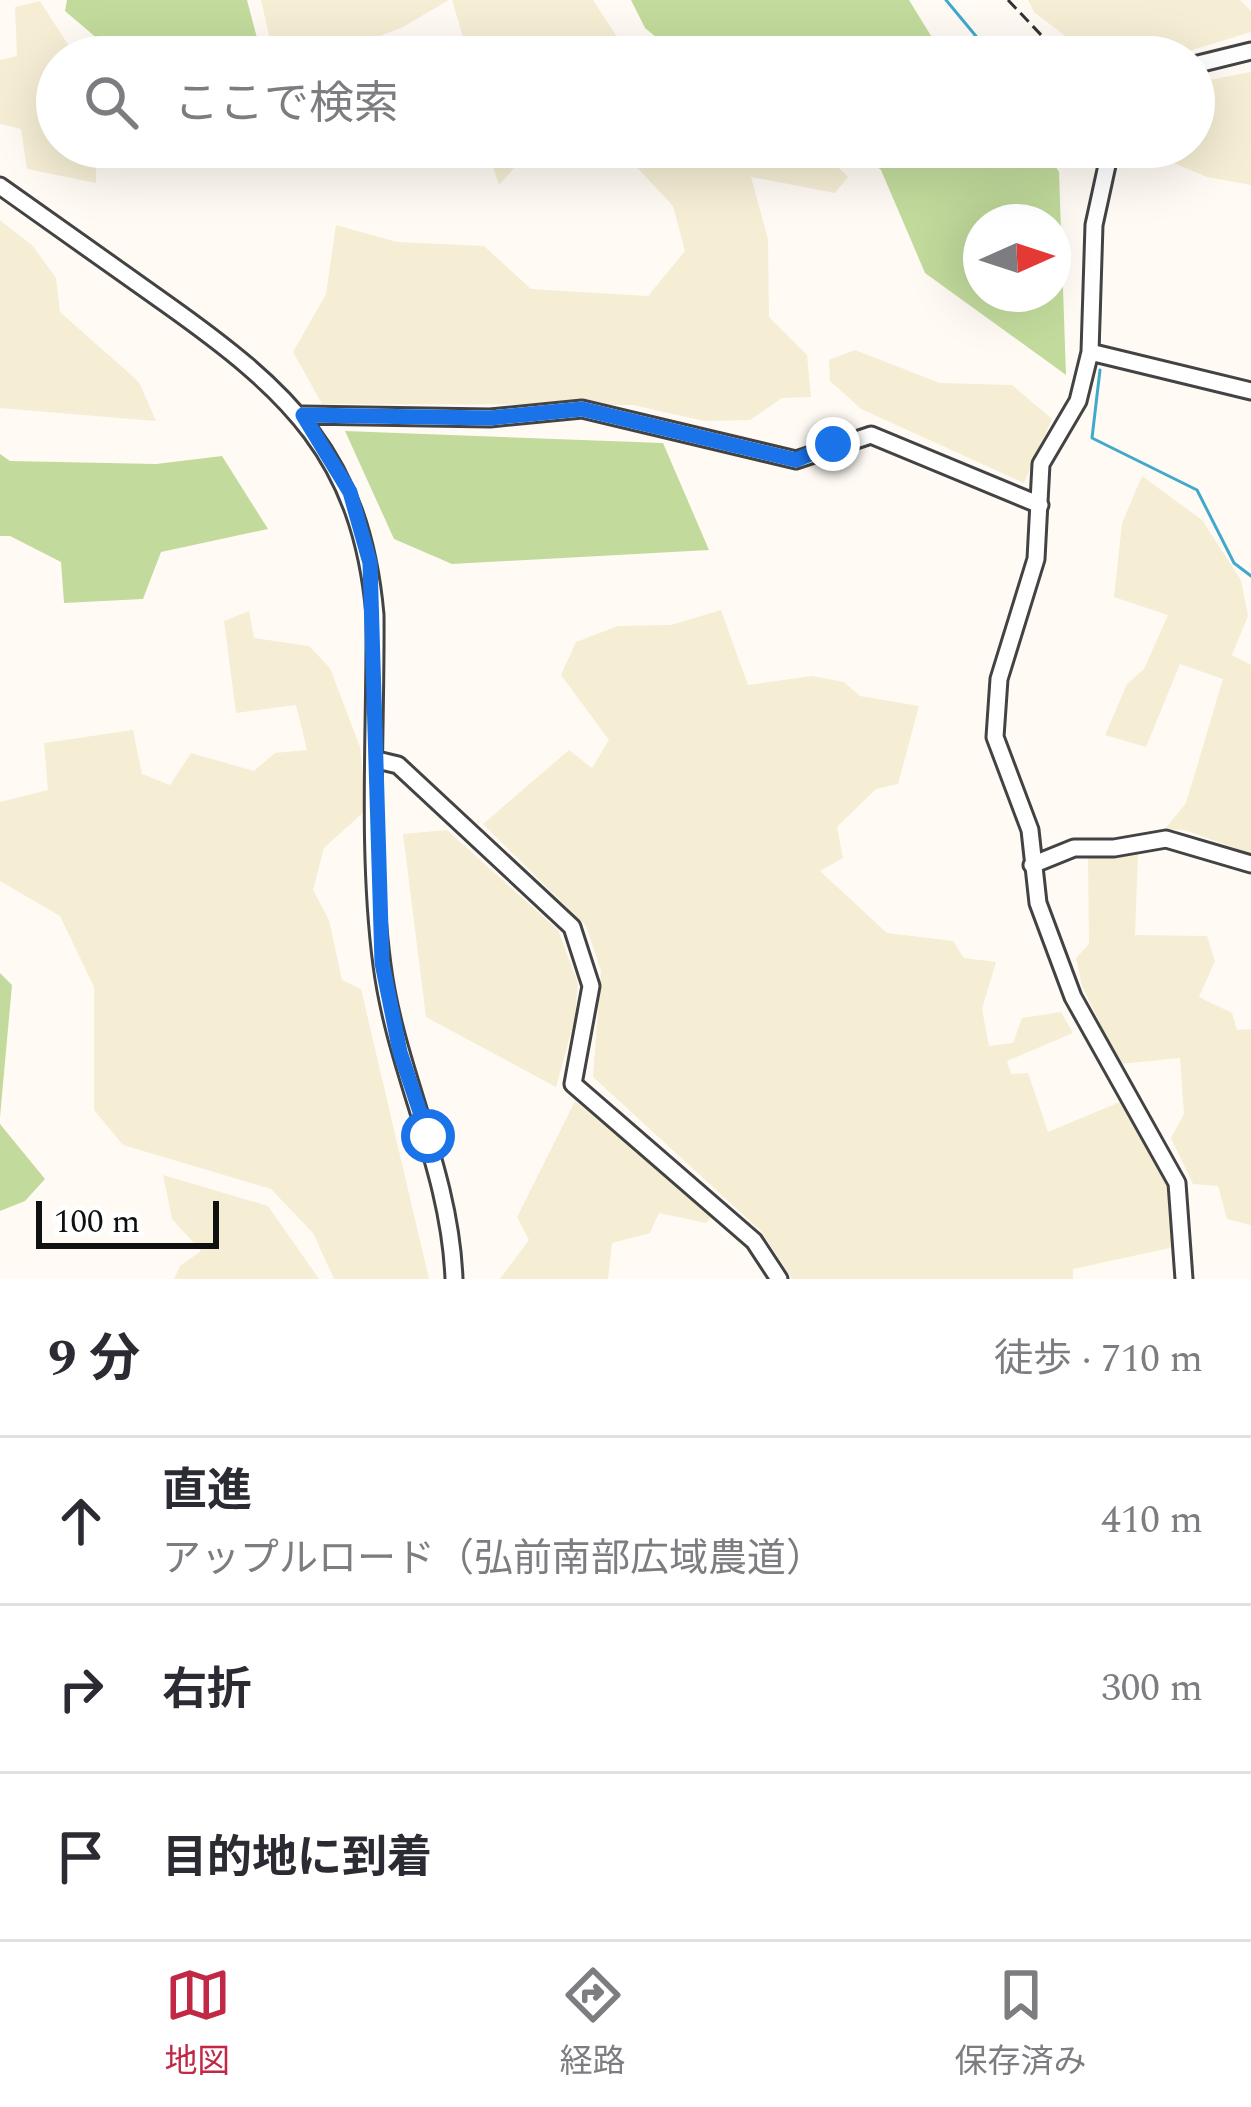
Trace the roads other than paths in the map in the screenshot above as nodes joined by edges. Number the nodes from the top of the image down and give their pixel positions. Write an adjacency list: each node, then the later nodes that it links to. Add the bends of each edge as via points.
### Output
1 (1251, 51): 2 (street)
2 (1215, 60)
3 (1106, 168): 5 (street, via 1094,225)
4 (0, 186): 7 (street, via 254,368)
5 (1090, 352): 6 (street); 8 (street, via 1078,401 1041,464)
6 (1251, 391)
7 (303, 415): 8 (street, via 490,418 582,409 796,460 871,435); 9 (street, via 350,492 370,563)
8 (1040, 506): 10 (street, via 1027,595 999,680 995,737 1030,830)
9 (377, 760): 12 (street, via 382,963 441,1181); 13 (street, via 398,765 572,927 591,986 572,1084 754,1241)
10 (1032, 865): 11 (street, via 1074,848 1166,838); 14 (street, via 1073,997 1177,1183)
11 (1251, 865)
12 (454, 1279)
13 (779, 1279)
14 (1184, 1279)

